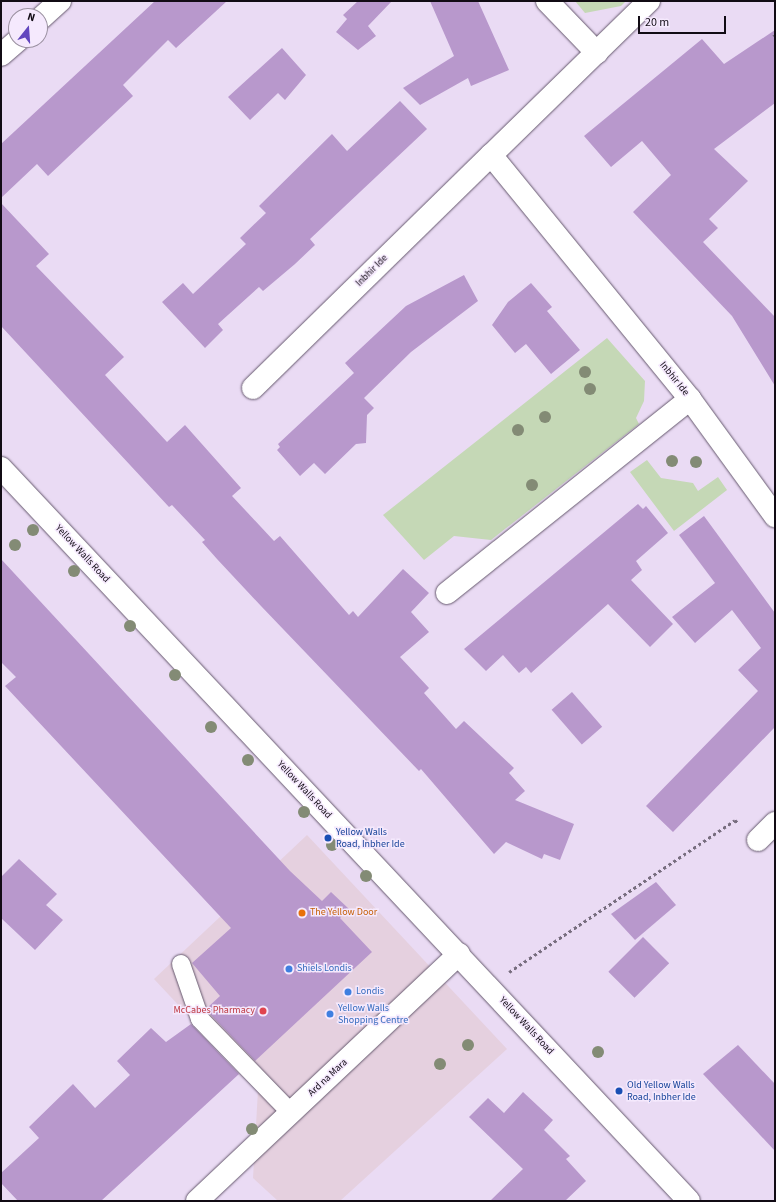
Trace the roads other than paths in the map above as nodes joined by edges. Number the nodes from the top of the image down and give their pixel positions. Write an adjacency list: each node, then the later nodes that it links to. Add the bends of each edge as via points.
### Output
1 (60, 1): 4 (street)
2 (547, 1): 6 (street)
3 (649, 1): 6 (street, Inbhir Ide)
4 (48, 12)
5 (9, 48): 7 (street)
6 (597, 53): 8 (street, Inbhir Ide)
7 (1, 55)
8 (491, 154): 9 (street, Inbhir Ide); 10 (street, Inbhir Ide)
9 (253, 388)
10 (690, 400): 12 (street, Inbhir Ide); 13 (street, Inbhir Ide)
11 (1, 468): 16 (street, Yellow Walls Road)
12 (775, 516)
13 (447, 593)
14 (775, 823): 15 (street)
15 (758, 840)
16 (459, 954): 18 (street, Ard na Mara); 20 (street, Yellow Walls Road)
17 (181, 964): 18 (lane, via 200,1019)
18 (291, 1112): 19 (street, Ard na Mara)
19 (197, 1201)
20 (689, 1201)

